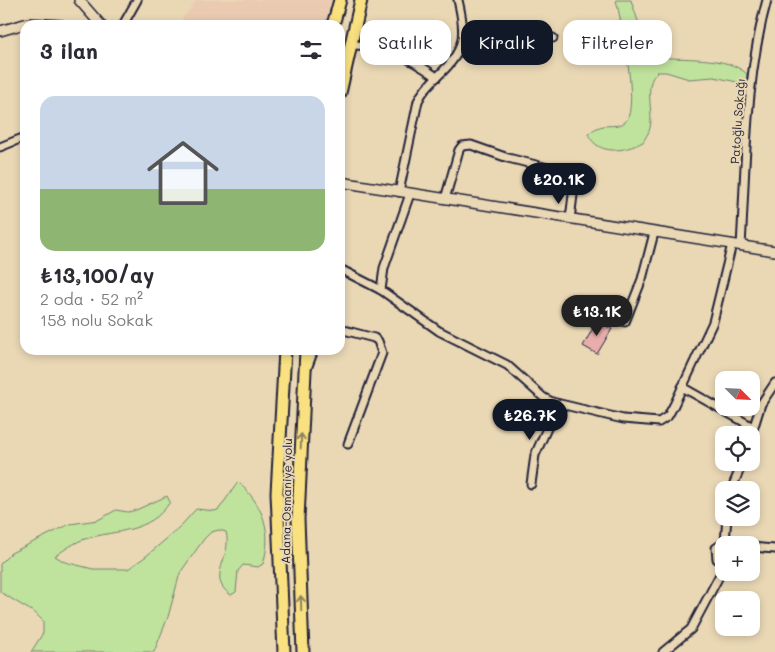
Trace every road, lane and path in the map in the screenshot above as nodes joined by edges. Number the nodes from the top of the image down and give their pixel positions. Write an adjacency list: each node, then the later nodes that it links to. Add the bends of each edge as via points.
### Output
1 (79, 0): 7 (street)
2 (137, 0): 8 (street)
3 (340, 0): 9 (highway)
4 (361, 0): 14 (highway)
5 (458, 0): 10 (street)
6 (767, 0): 25 (street, Patoğlu Sokağı, via 752,76)
7 (97, 20)
8 (126, 20)
9 (334, 20)
10 (461, 21)
11 (20, 25): 12 (street)
12 (0, 32)
13 (461, 43): 16 (street, via 458,55)
14 (350, 45): 15 (highway); 16 (street, via 370,45 398,53)
15 (345, 69)
16 (437, 77): 20 (street, via 418,101)
17 (20, 139): 18 (street)
18 (0, 147)
19 (345, 183): 20 (street)
20 (399, 192): 21 (street)
21 (410, 194): 22 (street); 28 (street, via 384,268)
22 (446, 199): 23 (street); 23 (street, via 459,150 462,146 471,145 572,174 575,179)
23 (570, 219): 24 (street)
24 (654, 233): 25 (street); 29 (street, via 642,279)
25 (737, 245): 26 (street); 36 (street, Patoğlu Sokağı, via 713,322)
26 (775, 251)
27 (345, 272): 28 (street, Patoğlu Sokağı)
28 (381, 290): 37 (street, Patoğlu Sokağı, via 426,323 507,365 544,398)
29 (625, 322)
30 (345, 330): 40 (street, via 374,338 382,354)
31 (284, 355): 45 (highway, Adana-Osmaniye yolu, via 277,493)
32 (306, 355): 34 (highway, Adana-Osmaniye yolu)
33 (312, 355): 34 (street)
34 (304, 378): 46 (highway, Adana-Osmaniye yolu, one-way to 34, via 298,519)
35 (775, 383): 39 (street, via 761,404)
36 (682, 387): 37 (street, Patoğlu Sokağı, via 668,416 659,422 623,419); 38 (street)
37 (558, 404): 41 (street, via 535,455)
38 (751, 426)
39 (753, 426)
40 (348, 444)
41 (531, 484)
42 (760, 548): 43 (street)
43 (775, 548)
44 (716, 581): 47 (street, via 690,629)
45 (284, 652)
46 (303, 652)
47 (663, 652)

